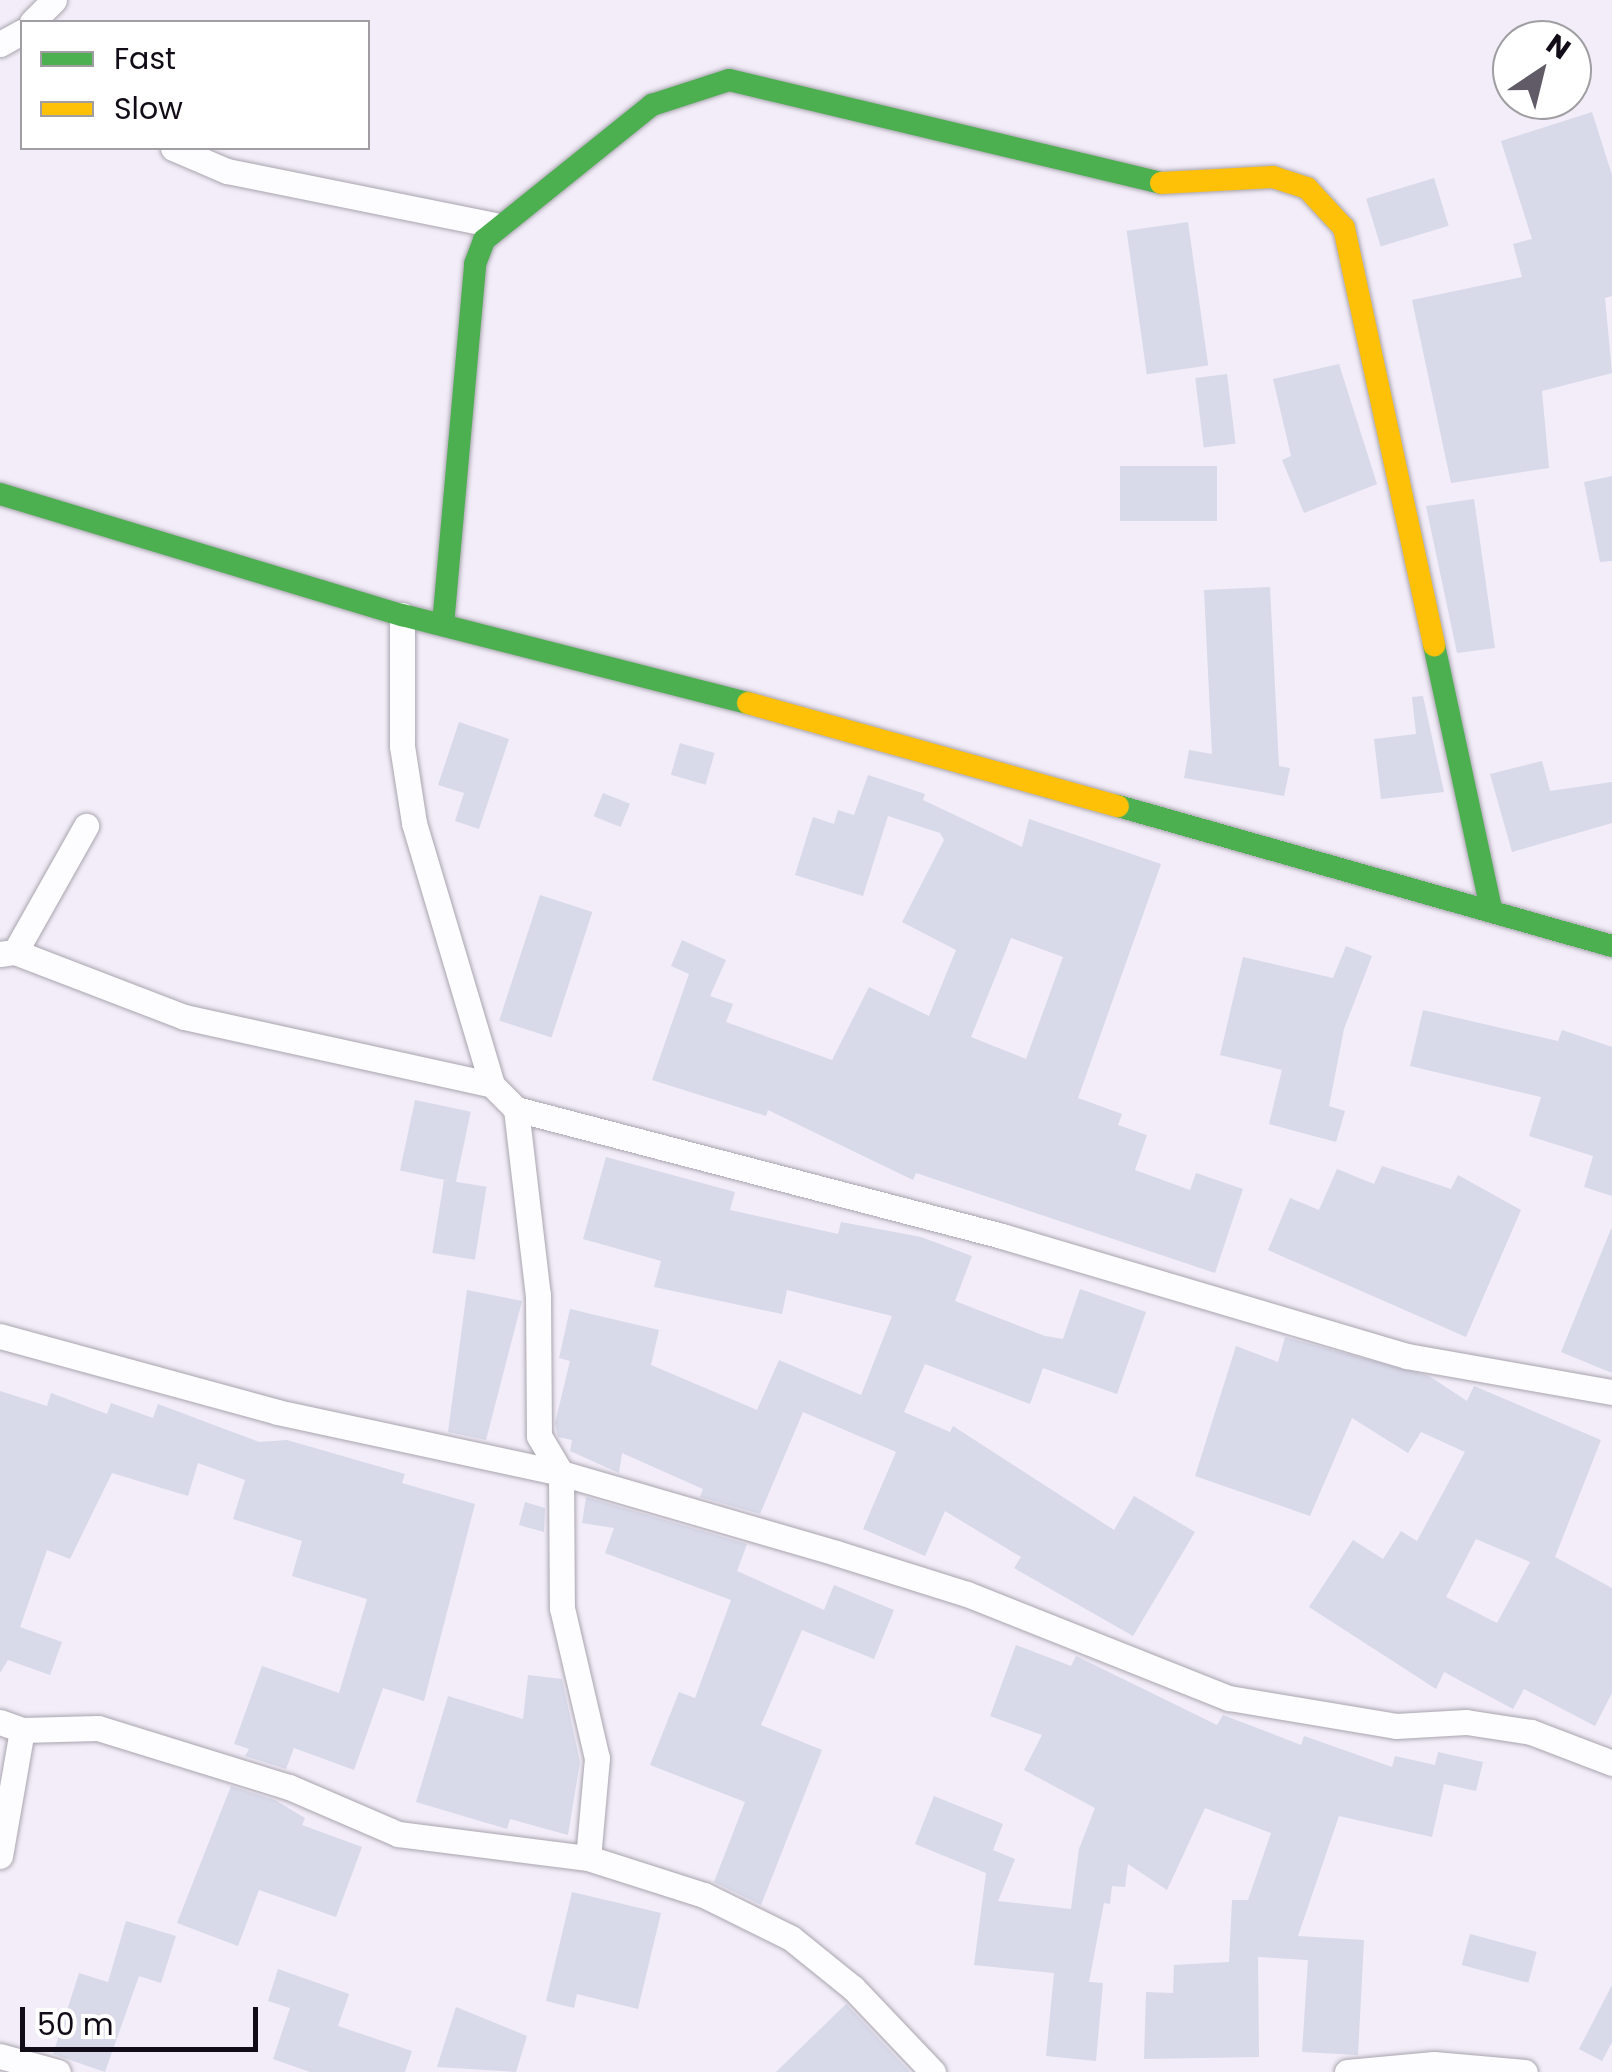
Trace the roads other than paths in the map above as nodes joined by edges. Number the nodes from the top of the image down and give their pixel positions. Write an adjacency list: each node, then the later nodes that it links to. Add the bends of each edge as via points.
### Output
1 (54, 0): 2 (street)
2 (35, 20)
3 (178, 150): 4 (street, via 227,171)
4 (494, 225): 7 (street, via 475,264); 9 (street, via 652,104 729,80 1162,184 1273,178 1307,188 1344,228)
5 (0, 494): 6 (street)
6 (402, 615): 7 (street); 12 (street, via 402,746 414,823)
7 (444, 625): 9 (street)
8 (86, 826): 11 (street)
9 (1490, 905): 10 (street)
10 (1612, 946)
11 (8, 953): 12 (street, via 184,1017)
12 (492, 1085): 13 (street)
13 (516, 1109): 15 (street, via 1002,1236 1407,1356); 16 (street, via 538,1294 539,1436)
14 (0, 1336): 16 (street, via 277,1412)
15 (1612, 1392)
16 (561, 1473): 18 (street, via 967,1594 1229,1698 1396,1726 1466,1722 1532,1732); 20 (street, via 562,1608 598,1758)
17 (11, 1726): 19 (street); 20 (street, via 98,1728 189,1752 432,1843)
18 (1612, 1763)
19 (0, 1856)
20 (588, 1858): 23 (street, via 704,1895 790,1938 853,1988)
21 (0, 2056): 22 (street)
22 (58, 2072)
23 (933, 2072)
24 (1347, 2072): 25 (street, via 1434,2064)
25 (1525, 2072)

